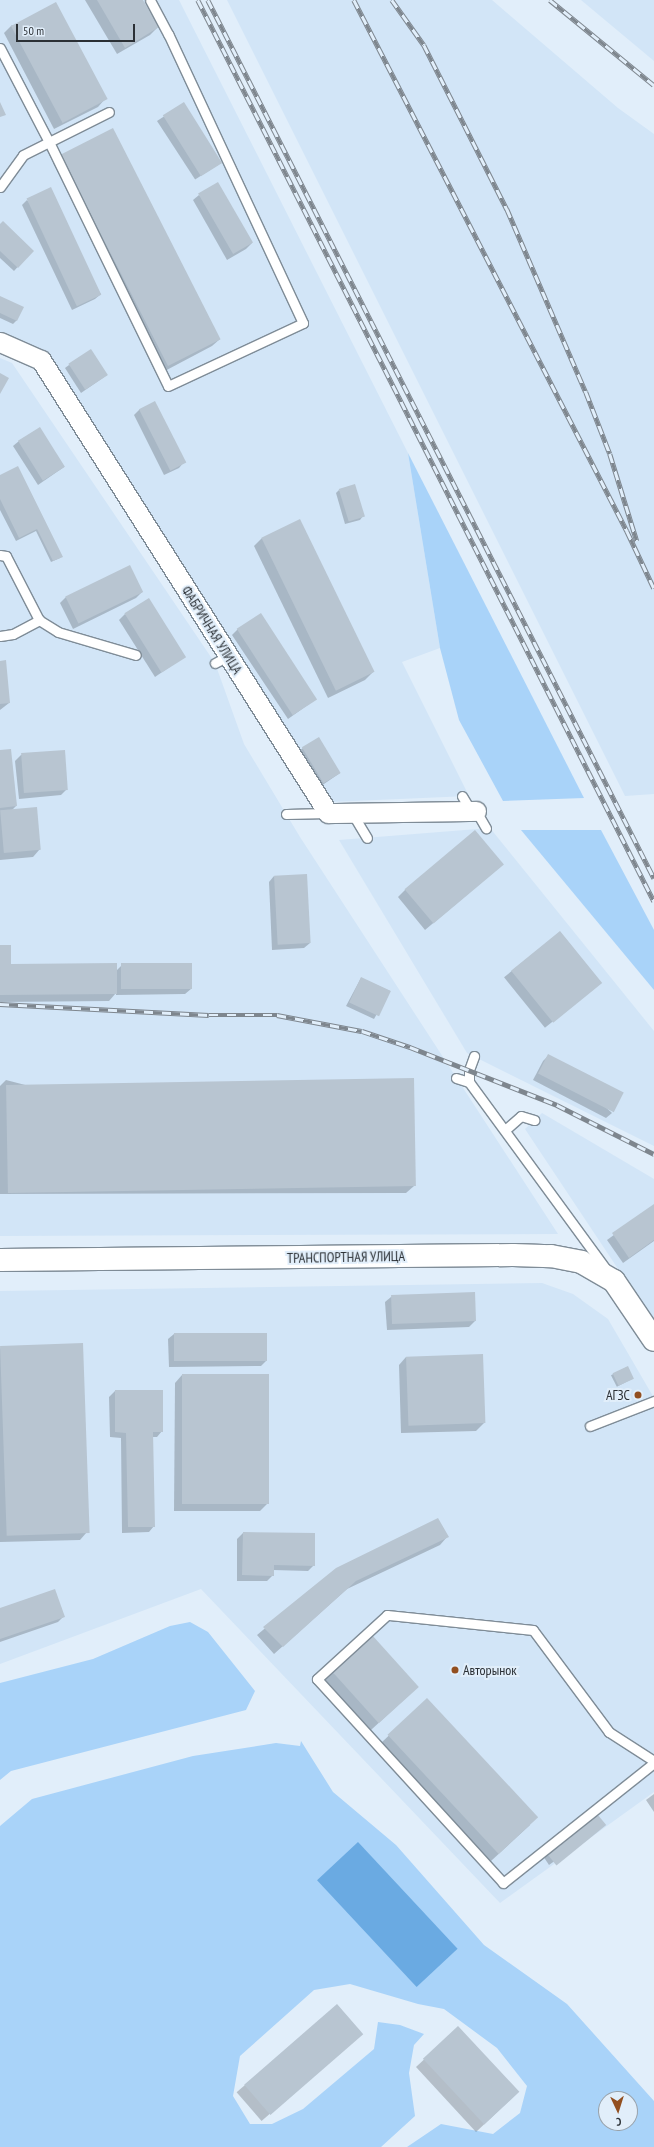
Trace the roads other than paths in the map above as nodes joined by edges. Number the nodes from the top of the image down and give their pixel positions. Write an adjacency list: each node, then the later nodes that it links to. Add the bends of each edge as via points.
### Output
1 (150, 0): 4 (lane, via 303,323 168,386)
2 (0, 48): 4 (lane)
3 (109, 112): 4 (lane)
4 (49, 142): 5 (lane, via 23,155)
5 (0, 187)
6 (0, 342): 12 (street, ФАБРИЧНАЯ УЛИЦА, via 41,360 222,660)
7 (0, 555): 8 (lane, via 6,556)
8 (39, 620): 9 (lane, via 13,634); 10 (lane, via 58,632)
9 (0, 636)
10 (136, 655)
11 (470, 806): 13 (street); 15 (lane)
12 (328, 813): 13 (street); 14 (lane)
13 (352, 813): 16 (lane)
14 (286, 814)
15 (486, 828)
16 (367, 838)
17 (474, 1056): 19 (lane, via 469,1070)
18 (456, 1078): 19 (lane)
19 (469, 1082): 21 (lane)
20 (534, 1120): 21 (lane, via 521,1116)
21 (505, 1130): 23 (lane)
22 (0, 1260): 23 (street, ТРАНСПОРТНАЯ УЛИЦА, via 551,1256 581,1262)
23 (614, 1281): 24 (street, ТРАНСПОРТНАЯ УЛИЦА)
24 (654, 1340)
25 (654, 1401): 26 (lane)
26 (590, 1426)
27 (654, 1762): 27 (lane, via 503,1884 317,1679 387,1615 533,1630 609,1732)

